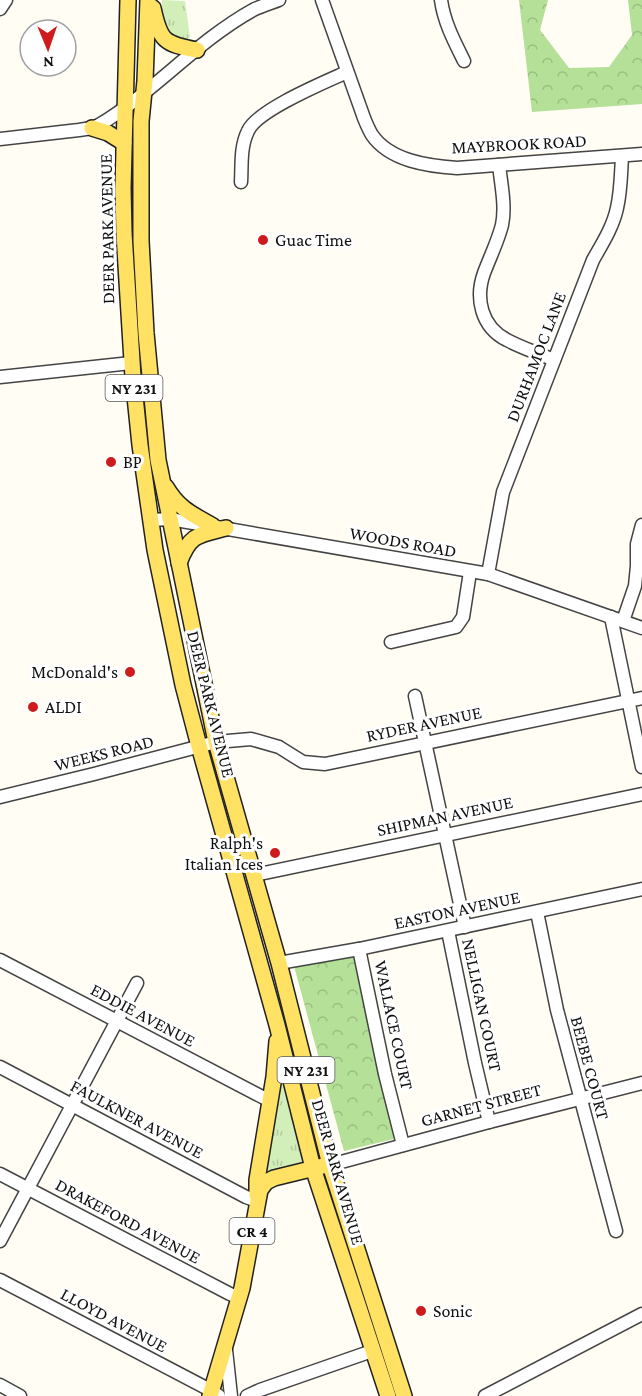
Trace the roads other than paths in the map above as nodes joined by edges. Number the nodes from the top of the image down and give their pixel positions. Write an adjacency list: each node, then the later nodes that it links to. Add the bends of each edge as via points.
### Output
1 (6, 0): 8 (street)
2 (128, 0): 13 (main road, DEER PARK AVENUE / NY 231)
3 (150, 0): 9 (main road, via 163,37 173,45); 12 (main road, DEER PARK AVENUE / NY 231)
4 (279, 0): 7 (street)
5 (322, 0): 11 (street, MAYBROOK ROAD)
6 (441, 0): 10 (street)
7 (253, 5): 9 (street)
8 (0, 9)
9 (197, 50): 12 (street)
10 (464, 61)
11 (347, 72): 19 (street, MAYBROOK ROAD, via 372,135 385,148 441,167); 20 (street, via 260,116 248,129 243,146)
12 (144, 93): 13 (street); 24 (main road, DEER PARK AVENUE / NY 231, via 143,277)
13 (125, 107): 14 (street); 16 (main road, DEER PARK AVENUE / NY 231)
14 (92, 128): 15 (street); 16 (main road)
15 (0, 139)
16 (124, 143): 22 (main road, DEER PARK AVENUE / NY 231)
17 (642, 154): 18 (street, MAYBROOK ROAD)
18 (622, 156): 19 (street, MAYBROOK ROAD); 21 (street, DURHAMOC LANE, via 617,210)
19 (499, 165): 21 (street, via 502,226 484,274 480,303 494,332)
20 (242, 182)
21 (554, 360): 31 (street, DURHAMOC LANE, via 503,492)
22 (131, 363): 23 (street); 26 (main road, DEER PARK AVENUE / NY 231)
23 (0, 377)
24 (162, 481): 25 (main road, DEER PARK AVENUE / NY 231); 28 (main road, via 182,509)
25 (170, 519): 26 (street, WOODS ROAD); 28 (street, WOODS ROAD); 29 (main road, DEER PARK AVENUE / NY 231)
26 (151, 520): 40 (main road, DEER PARK AVENUE / NY 231)
27 (642, 525): 32 (street, via 635,586)
28 (220, 527): 29 (main road, via 187,544); 30 (street, WOODS ROAD)
29 (179, 563): 38 (main road, DEER PARK AVENUE / NY 231)
30 (470, 572): 31 (street, WOODS ROAD); 34 (street, via 463,617 456,627)
31 (488, 574): 32 (street, WOODS ROAD)
32 (617, 619): 33 (street, WOODS ROAD); 37 (street)
33 (642, 628)
34 (391, 642)
35 (416, 696): 39 (street)
36 (642, 698): 37 (street, RYDER AVENUE)
37 (628, 701): 39 (street, RYDER AVENUE); 41 (street)
38 (216, 742): 39 (street, RYDER AVENUE, via 251,739 279,747 303,762 325,764); 40 (street, WEEKS ROAD); 45 (main road, DEER PARK AVENUE / NY 231)
39 (426, 742): 44 (street)
40 (199, 746): 43 (street, WEEKS ROAD); 55 (main road, DEER PARK AVENUE / NY 231)
41 (642, 767)
42 (642, 794): 44 (street, SHIPMAN AVENUE)
43 (0, 797)
44 (445, 835): 45 (street, SHIPMAN AVENUE); 48 (street)
45 (255, 874): 52 (main road, DEER PARK AVENUE / NY 231)
46 (642, 890): 47 (street, EASTON AVENUE)
47 (537, 912): 48 (street, EASTON AVENUE); 58 (street, BEEBE COURT)
48 (465, 927): 49 (street, EASTON AVENUE)
49 (448, 931): 50 (street, EASTON AVENUE); 61 (street, NELLIGAN COURT)
50 (359, 949): 52 (street, EASTON AVENUE); 62 (street, WALLACE COURT)
51 (0, 960): 54 (street, EDDIE AVENUE)
52 (279, 963): 63 (main road, DEER PARK AVENUE / NY 231)
53 (137, 983): 54 (street)
54 (116, 1022): 59 (street, EDDIE AVENUE); 60 (street)
55 (278, 1024): 59 (main road); 64 (main road, DEER PARK AVENUE / NY 231)
56 (0, 1067): 60 (street, FAULKNER AVENUE)
57 (642, 1083): 58 (street, GARNET STREET)
58 (580, 1098): 61 (street, GARNET STREET); 68 (street, BEEBE COURT)
59 (270, 1101): 67 (main road)
60 (72, 1105): 66 (street); 67 (street, FAULKNER AVENUE)
61 (489, 1122): 62 (street, GARNET STREET)
62 (403, 1144): 63 (street, GARNET STREET)
63 (330, 1165): 64 (main road, CR 4); 82 (main road, DEER PARK AVENUE / NY 231)
64 (314, 1168): 67 (main road, CR 4, via 270,1179 261,1187); 74 (main road, DEER PARK AVENUE / NY 231)
65 (0, 1174): 66 (street, DRAKEFORD AVENUE)
66 (28, 1189): 69 (street); 71 (street, DRAKEFORD AVENUE)
67 (257, 1201): 71 (main road, CR 4)
68 (616, 1231)
69 (0, 1241)
70 (0, 1280): 78 (street, LLOYD AVENUE)
71 (239, 1298): 73 (main road, CR 4)
72 (642, 1314): 83 (street)
73 (225, 1344): 77 (street); 78 (main road, CR 4)
74 (372, 1351): 76 (street); 81 (main road, DEER PARK AVENUE / NY 231)
75 (0, 1385): 79 (street)
76 (260, 1390): 77 (street); 80 (street)
77 (230, 1391)
78 (214, 1394)
79 (20, 1396)
80 (247, 1396)
81 (387, 1396)
82 (404, 1396)
83 (485, 1396)

